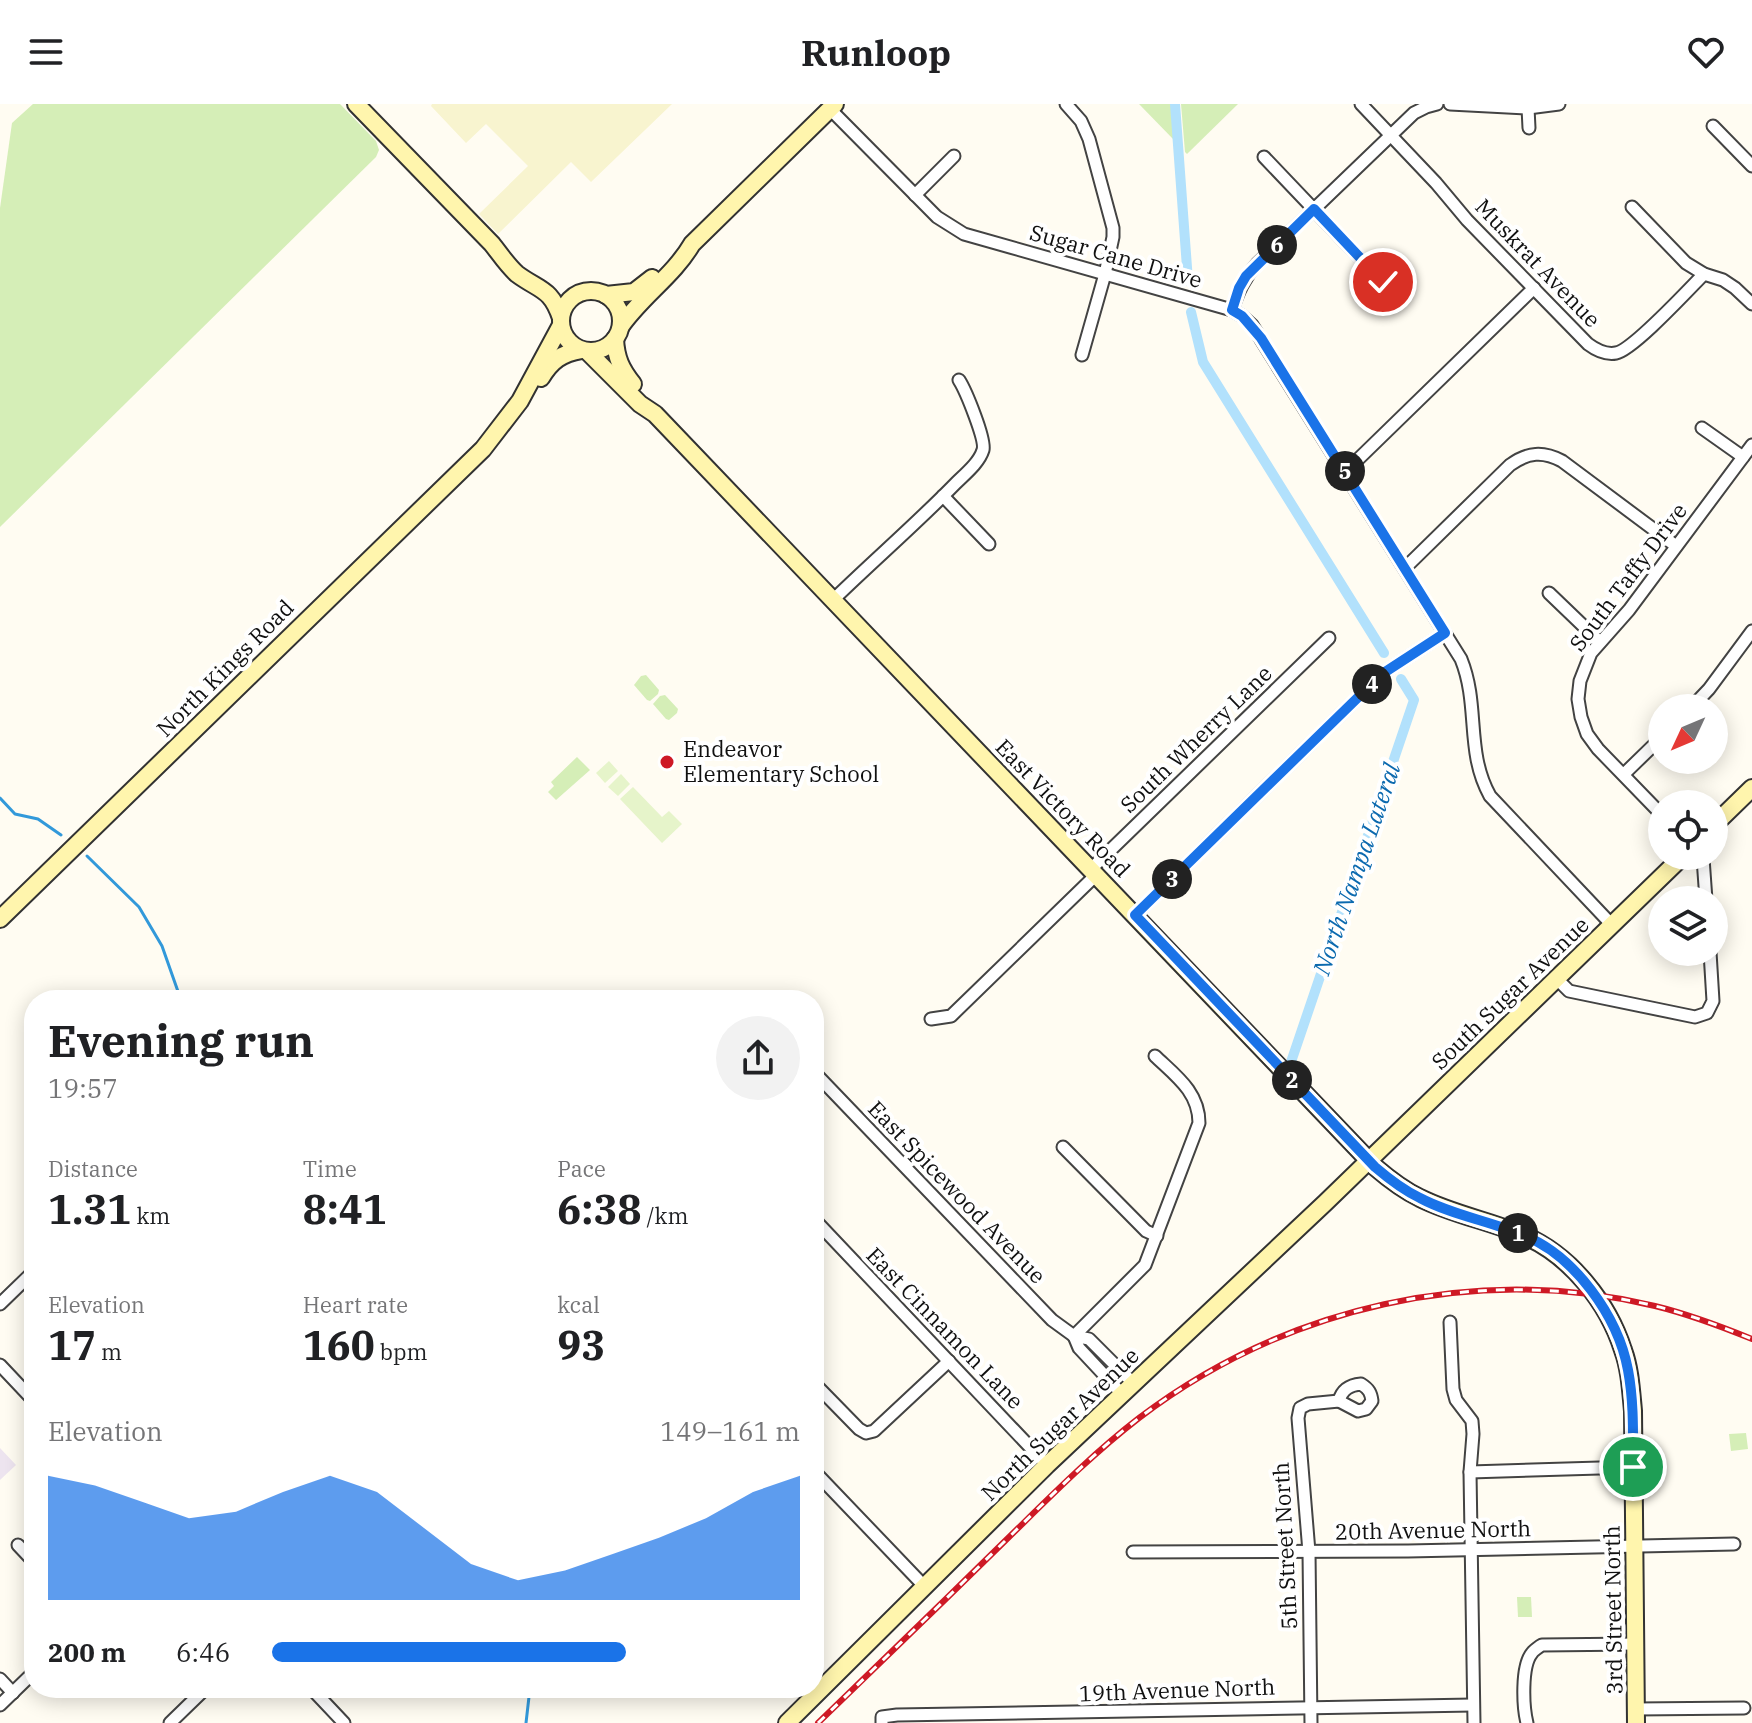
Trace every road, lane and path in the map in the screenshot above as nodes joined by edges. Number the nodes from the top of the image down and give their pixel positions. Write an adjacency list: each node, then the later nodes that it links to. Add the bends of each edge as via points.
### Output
1 (356, 104): 19 (street)
2 (1066, 104): 21 (street, via 1089,139 1111,217 1113,237)
3 (1361, 104): 12 (street, Muskrat Avenue)
4 (1437, 104): 12 (street, via 1414,113)
5 (1450, 104): 6 (street)
6 (1465, 104): 9 (street)
7 (1559, 104): 9 (street)
8 (832, 106): 16 (street, Sugar Cane Drive); 20 (street)
9 (1528, 108): 11 (street)
10 (1713, 126): 15 (street)
11 (1529, 128)
12 (1391, 135): 18 (street); 24 (street, Muskrat Avenue)
13 (954, 156): 16 (street)
14 (1264, 157): 18 (street)
15 (1752, 166)
16 (915, 195): 21 (street, Sugar Cane Drive, via 964,234)
17 (1632, 207): 22 (street, via 1686,263)
18 (1314, 209): 23 (street); 28 (street, via 1246,276)
19 (492, 244): 25 (street, via 536,277); 29 (street, via 516,273 550,295)
20 (692, 244): 26 (street, via 640,289); 30 (street)
21 (1105, 274): 28 (street, Sugar Cane Drive); 32 (street)
22 (1704, 274): 24 (street, Muskrat Avenue, via 1632,345 1614,354 1588,344); 27 (street, via 1723,280)
23 (1383, 282)
24 (1534, 288): 39 (street)
25 (580, 293): 26 (street); 29 (street, via 567,303)
26 (606, 295): 30 (street, via 621,318)
27 (1752, 304)
28 (1232, 310): 39 (street, Sugar Cane Drive, via 1261,338)
29 (561, 322): 31 (street, via 568,340); 37 (street, North Kings Road, via 520,401)
30 (618, 332): 31 (street, via 603,349); 34 (street, East Victory Road, via 618,362)
31 (584, 350): 34 (street, East Victory Road); 37 (street, North Kings Road, via 553,361 518,417)
32 (1082, 355)
33 (959, 380): 40 (street, via 983,450)
34 (655, 414): 45 (street, East Victory Road)
35 (1702, 428): 38 (street)
36 (1752, 445): 38 (street, South Taffy Drive)
37 (483, 449): 59 (street, North Kings Road)
38 (1743, 457): 42 (street, South Taffy Drive)
39 (1345, 472): 43 (street, Sugar Cane Drive)
40 (943, 496): 41 (street); 45 (street)
41 (989, 544)
42 (1676, 546): 43 (street, via 1562,461 1540,453 1510,465); 49 (street, South Taffy Drive)
43 (1405, 568): 47 (street, Sugar Cane Drive)
44 (1549, 593): 49 (street)
45 (833, 600): 57 (street, East Victory Road)
46 (1752, 631): 50 (street)
47 (1445, 633): 58 (street, via 1382,674); 60 (street, Sugar Cane Drive, via 1468,676 1477,767 1490,796)
48 (1329, 638): 57 (street, South Wherry Lane)
49 (1600, 642): 52 (street, South Taffy Drive, via 1580,681 1581,717 1598,749)
50 (1704, 694)
51 (1648, 751): 52 (street)
52 (1624, 774): 54 (street, South Taffy Drive)
53 (1752, 788): 55 (street)
54 (1648, 800)
55 (1728, 811)
56 (1669, 870): 60 (street, South Sugar Avenue)
57 (1094, 872): 58 (street, East Victory Road); 63 (street, South Wherry Lane, via 951,1016)
58 (1135, 915): 67 (street, East Victory Road)
59 (0, 919)
60 (1612, 925): 62 (street, South Sugar Avenue)
61 (1711, 966): 62 (street, via 1713,1001 1707,1013 1695,1017 1569,991)
62 (1557, 979): 67 (street, South Sugar Avenue)
63 (931, 1019)
64 (1155, 1056): 69 (street, via 1194,1097 1199,1111)
65 (824, 1082): 74 (street, East Spicewood Avenue, via 1052,1320)
66 (1063, 1147): 69 (street)
67 (1369, 1161): 72 (street, East Victory Road, via 1421,1199 1526,1236 1555,1254 1580,1276); 77 (street, North Sugar Avenue)
68 (824, 1230): 75 (street, East Cinnamon Lane)
69 (1157, 1236): 74 (street, via 1145,1265)
70 (24, 1281): 71 (street)
71 (0, 1304)
72 (1604, 1310): 82 (street, 3rd Street North, via 1628,1368)
73 (1450, 1322): 83 (street, via 1453,1389 1472,1421)
74 (1074, 1336): 77 (street, East Spicewood Avenue, via 1089,1339)
75 (949, 1361): 79 (street, via 874,1431 859,1429); 81 (street, East Cinnamon Lane)
76 (0, 1365): 78 (street)
77 (1127, 1388): 81 (street, North Sugar Avenue)
78 (24, 1390)
79 (824, 1393)
80 (1339, 1401): 91 (street, 5th Street North, via 1308,1404 1300,1408 1298,1418)
81 (1047, 1465): 92 (street, North Sugar Avenue)
82 (1633, 1467): 83 (street); 87 (street, 3rd Street North)
83 (1470, 1472): 88 (street)
84 (824, 1481): 92 (street)
85 (1734, 1544): 87 (street, 20th Avenue North)
86 (18, 1545): 89 (street)
87 (1634, 1546): 88 (street, 20th Avenue North); 93 (street, 3rd Street North)
88 (1471, 1550): 91 (street, 20th Avenue North); 102 (street)
89 (24, 1551)
90 (1133, 1552): 91 (street, 20th Avenue North)
91 (1309, 1552): 103 (street, 5th Street North)
92 (925, 1587): 96 (street, North Sugar Avenue)
93 (1635, 1644): 105 (street, 3rd Street North); 113 (street, via 1542,1645 1532,1652 1526,1672)
94 (0, 1679): 97 (street)
95 (24, 1682): 97 (street)
96 (824, 1687)
97 (13, 1693): 101 (street)
98 (196, 1698): 108 (street)
99 (320, 1698): 109 (street)
100 (812, 1698): 110 (street, North Sugar Avenue)
101 (0, 1705)
102 (1473, 1705): 103 (street, 19th Avenue North); 112 (street)
103 (1311, 1706): 106 (street, 19th Avenue North); 111 (street, 5th Street North)
104 (1744, 1708): 105 (street)
105 (1636, 1716)
106 (1161, 1717): 107 (street, 19th Avenue North, via 897,1715)
107 (882, 1720)
108 (170, 1723)
109 (344, 1723)
110 (787, 1723)
111 (1311, 1723)
112 (1474, 1723)
113 (1527, 1723)

